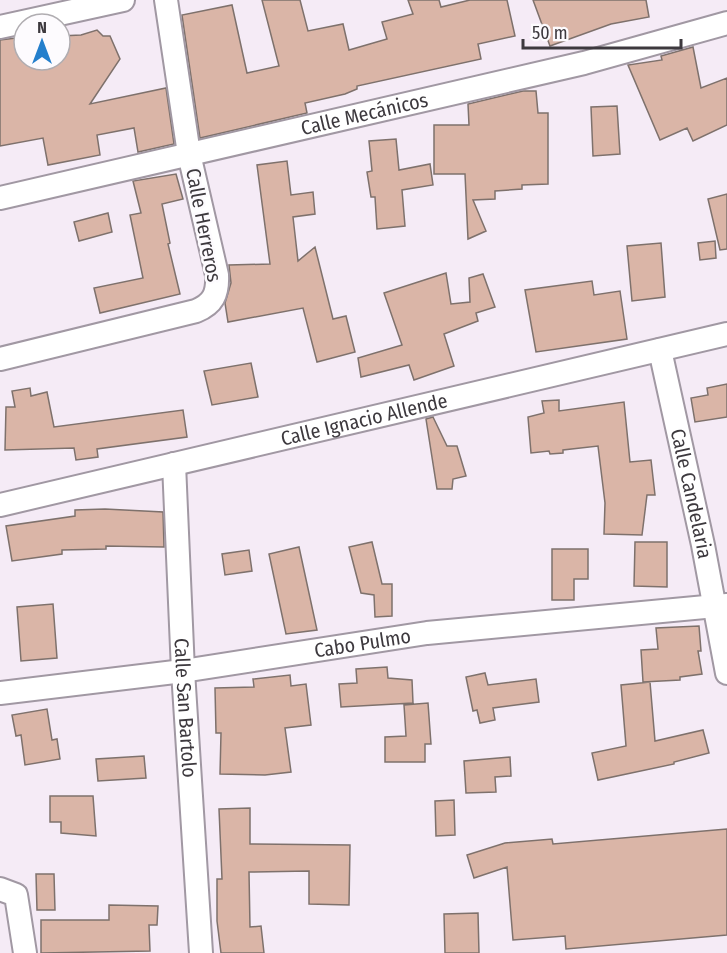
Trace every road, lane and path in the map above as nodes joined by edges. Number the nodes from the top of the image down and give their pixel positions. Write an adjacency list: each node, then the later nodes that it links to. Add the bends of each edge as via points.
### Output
1 (123, 0): 4 (street)
2 (166, 0): 5 (street, Calle Herreros)
3 (727, 23): 5 (street, Calle Mecánicos, via 584,63)
4 (0, 27)
5 (189, 154): 6 (street, Calle Mecánicos); 9 (street, Calle Herreros, via 217,276 212,302 196,311)
6 (0, 198)
7 (727, 334): 8 (street, Calle Ignacio Allende)
8 (660, 350): 10 (street, Calle Ignacio Allende); 12 (street, Calle Candelaria)
9 (0, 359)
10 (174, 464): 11 (street, Calle Ignacio Allende); 13 (street, Calle San Bartolo)
11 (0, 505)
12 (721, 606): 13 (street, Cabo Pulmo, via 427,633); 14 (street, Calle Candelaria)
13 (183, 671): 15 (street, Cabo Pulmo); 18 (street, Calle San Bartolo)
14 (727, 673)
15 (0, 693)
16 (8, 892): 17 (street)
17 (25, 953)
18 (201, 953)

